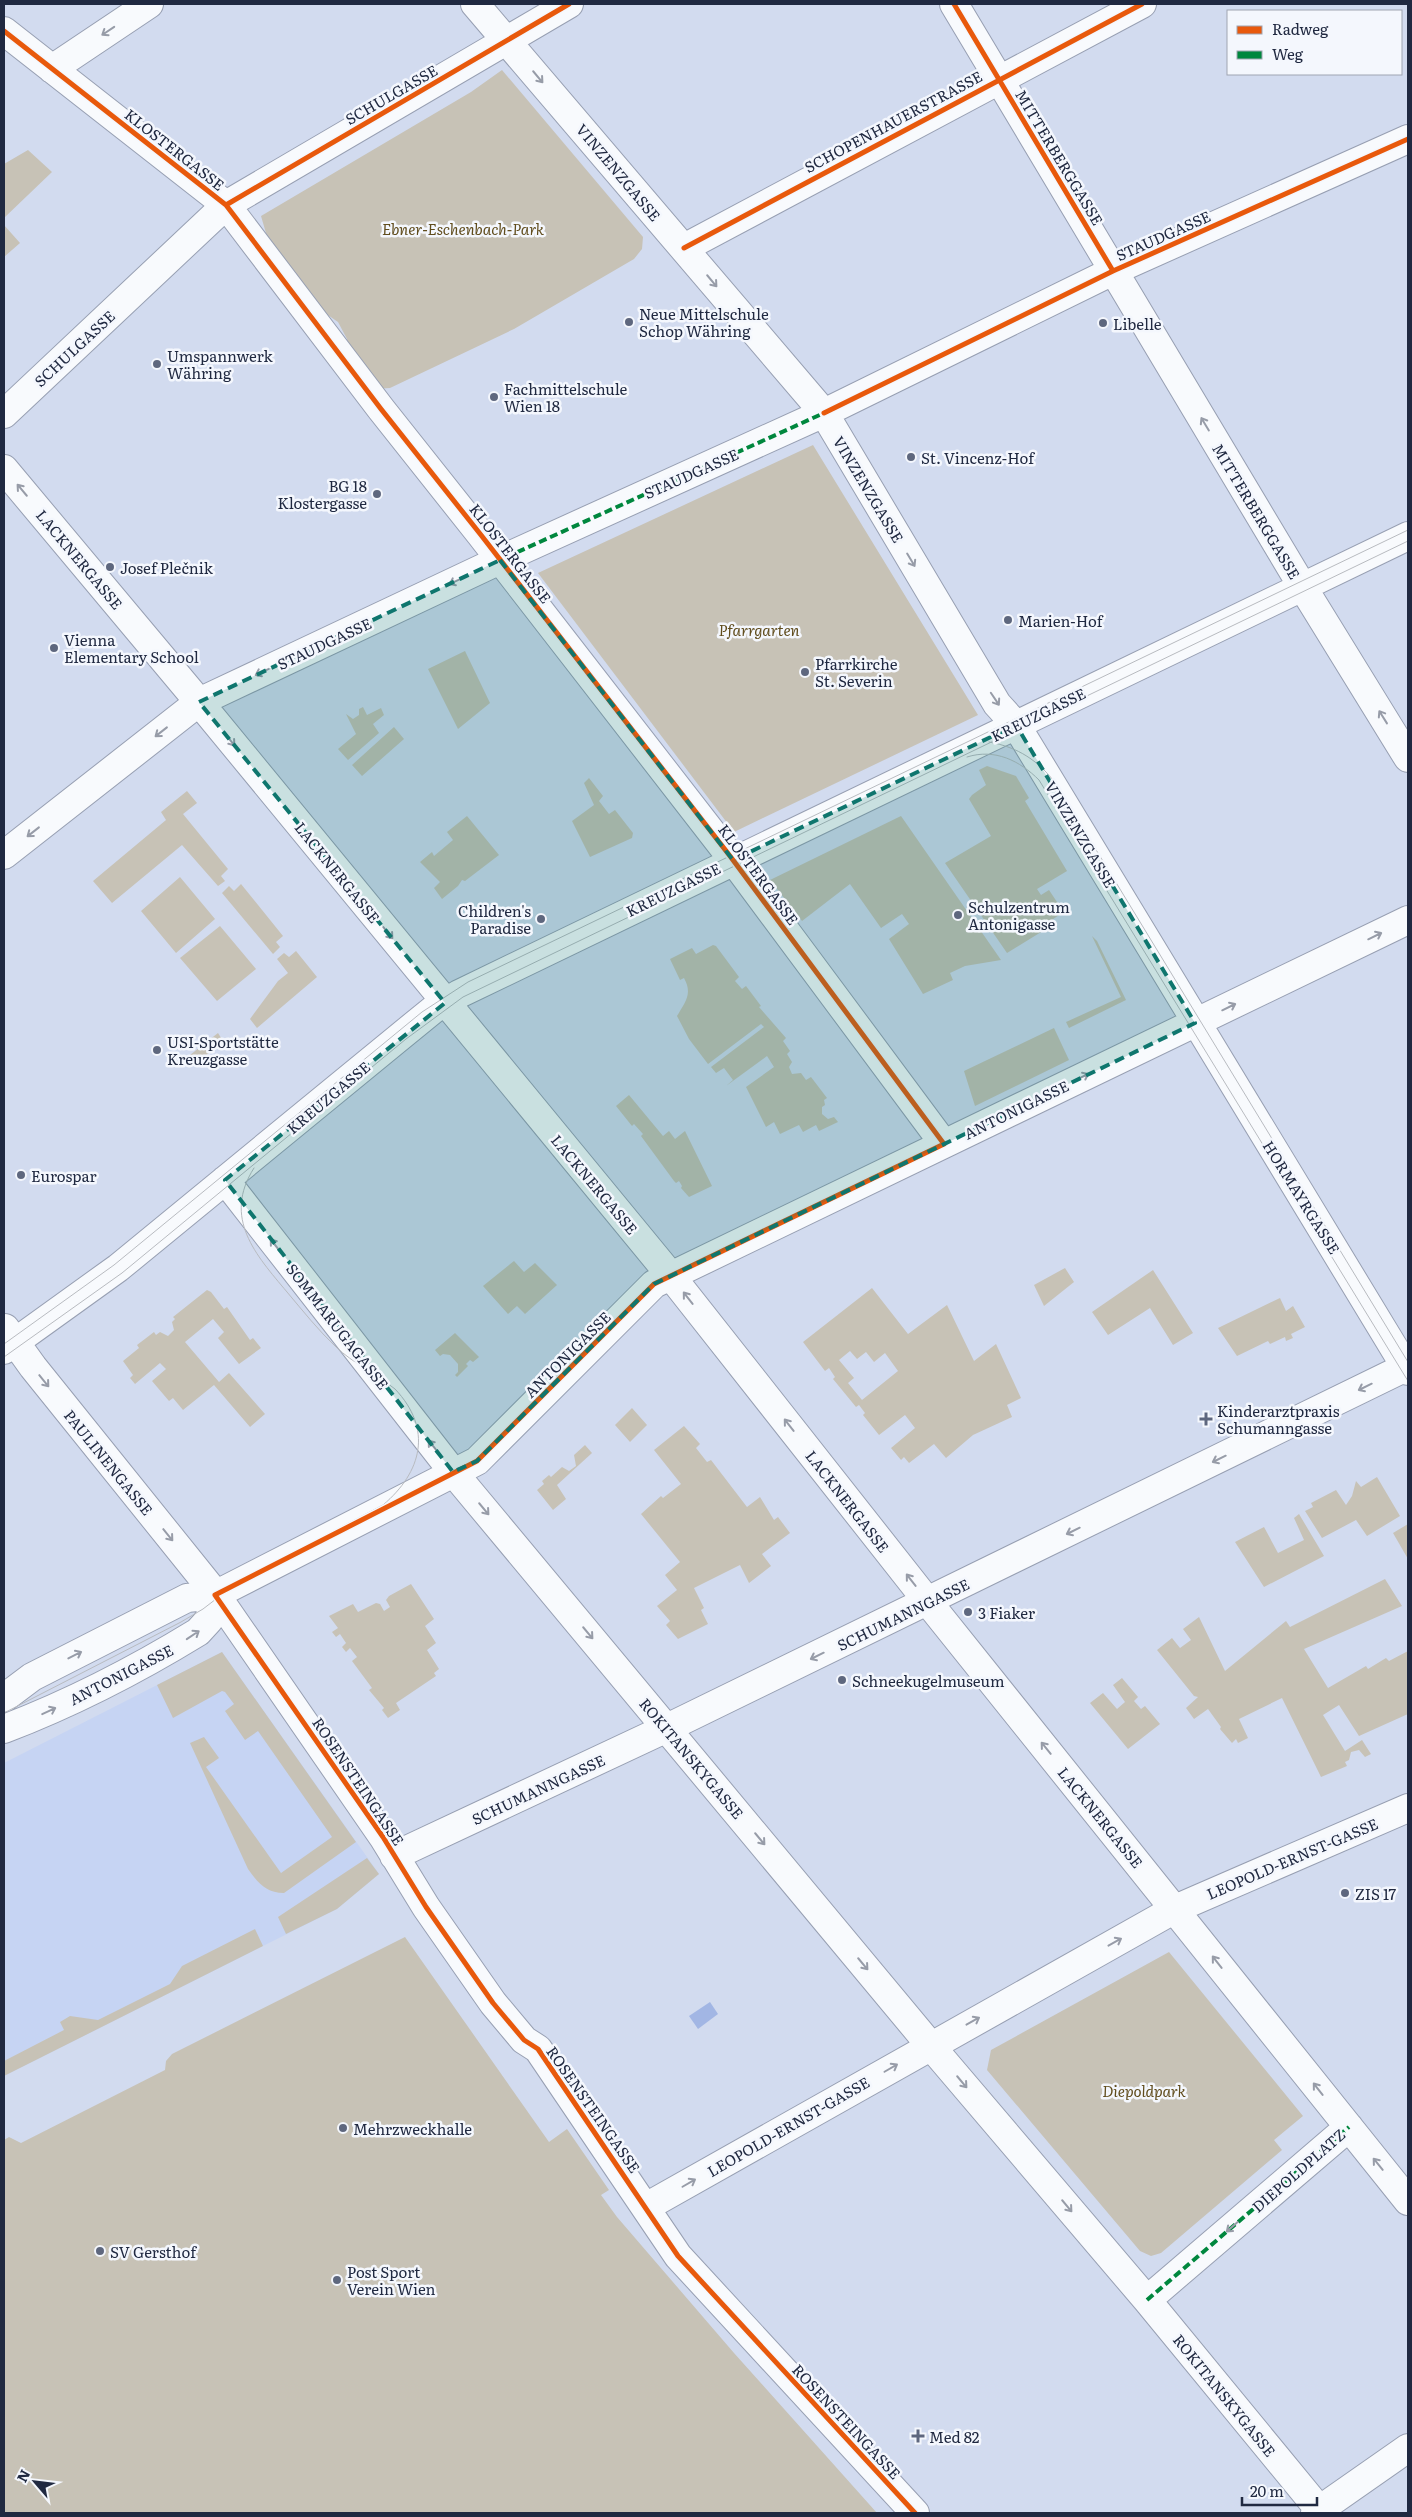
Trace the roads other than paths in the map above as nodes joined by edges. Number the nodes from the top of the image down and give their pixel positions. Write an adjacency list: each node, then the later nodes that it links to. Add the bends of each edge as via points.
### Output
1 (148, 4): 8 (street, one-way to 8)
2 (476, 4): 7 (street, VINZENZGASSE)
3 (569, 4): 7 (street, SCHULGASSE)
4 (954, 4): 9 (street, MITTERBERGGASSE)
5 (1142, 4): 9 (street, SCHOPENHAUERSTRASSE)
6 (4, 31): 8 (street, KLOSTERGASSE)
7 (506, 40): 11 (street, SCHULGASSE); 12 (street, VINZENZGASSE, one-way to 12)
8 (52, 69): 11 (street, KLOSTERGASSE)
9 (999, 78): 12 (street, SCHOPENHAUERSTRASSE); 13 (street, MITTERBERGGASSE)
10 (1408, 139): 13 (street, STAUDGASSE)
11 (226, 205): 15 (street, SCHULGASSE); 18 (street, KLOSTERGASSE, via 380,410)
12 (684, 248): 14 (street, VINZENZGASSE, one-way to 14)
13 (1113, 271): 14 (street, STAUDGASSE); 19 (street, MITTERBERGGASSE, one-way to 13)
14 (824, 413): 18 (street, STAUDGASSE); 21 (street, VINZENZGASSE, one-way to 21, via 997,704)
15 (4, 414)
16 (4, 469): 20 (street, LACKNERGASSE, one-way to 16)
17 (1408, 536): 19 (street, KREUZGASSE)
18 (500, 560): 20 (street, STAUDGASSE, one-way to 20); 24 (street, KLOSTERGASSE)
19 (1302, 586): 21 (street, KREUZGASSE); 22 (street, MITTERBERGGASSE, one-way to 19)
20 (199, 702): 23 (street, STAUDGASSE, one-way to 23); 26 (street, LACKNERGASSE, one-way to 26)
21 (1016, 725): 24 (street, KREUZGASSE); 27 (street, VINZENZGASSE)
22 (1408, 758)
23 (4, 855)
24 (733, 860): 26 (street, KREUZGASSE, via 476,984); 28 (street, KLOSTERGASSE)
25 (1408, 920): 27 (street, ANTONIGASSE, one-way to 25)
26 (445, 1003): 29 (street, KREUZGASSE); 30 (street, LACKNERGASSE)
27 (1195, 1023): 28 (street, ANTONIGASSE, one-way to 27); 32 (street, HORMAYRGASSE)
28 (944, 1144): 30 (street, ANTONIGASSE)
29 (225, 1180): 31 (street, KREUZGASSE, via 118,1268); 33 (street, SOMMARUGAGASSE, one-way to 29)
30 (671, 1276): 33 (street, ANTONIGASSE, via 654,1284 477,1461); 35 (street, LACKNERGASSE, one-way to 30)
31 (7, 1340): 34 (street, PAULINENGASSE, one-way to 34)
32 (1407, 1368): 35 (street, SCHUMANNGASSE, one-way to 35)
33 (453, 1472): 34 (street, ANTONIGASSE); 37 (street, ROKITANSKYGASSE, one-way to 37)
34 (215, 1595): 36 (street, ANTONIGASSE, one-way to 34, via 32,1677 187,1598); 38 (street, ANTONIGASSE, one-way to 34, via 110,1682 198,1632 209,1620); 40 (street, ROSENSTEINGASSE)
35 (928, 1602): 37 (street, SCHUMANNGASSE, one-way to 37); 41 (street, LACKNERGASSE, one-way to 35)
36 (4, 1698)
37 (668, 1728): 40 (street, SCHUMANNGASSE); 42 (street, ROKITANSKYGASSE, one-way to 42)
38 (4, 1729)
39 (1408, 1808): 41 (street, LEOPOLD-ERNST-GASSE)
40 (394, 1856): 45 (street, ROSENSTEINGASSE, via 426,1908 493,2003 524,2040 538,2049)
41 (1175, 1908): 42 (street, one-way to 41); 43 (street, DIEPOLDPLATZ, one-way to 41)
42 (930, 2045): 45 (street, LEOPOLD-ERNST-GASSE, one-way to 42); 46 (street, one-way to 46)
43 (1349, 2127): 44 (street, one-way to 43); 46 (street, DIEPOLDPLATZ, one-way to 46)
44 (1408, 2201)
45 (646, 2207): 49 (street, ROSENSTEINGASSE, via 678,2256)
46 (1147, 2300): 48 (street, ROKITANSKYGASSE)
47 (1408, 2448): 48 (street)
48 (1319, 2512)
49 (915, 2513)

